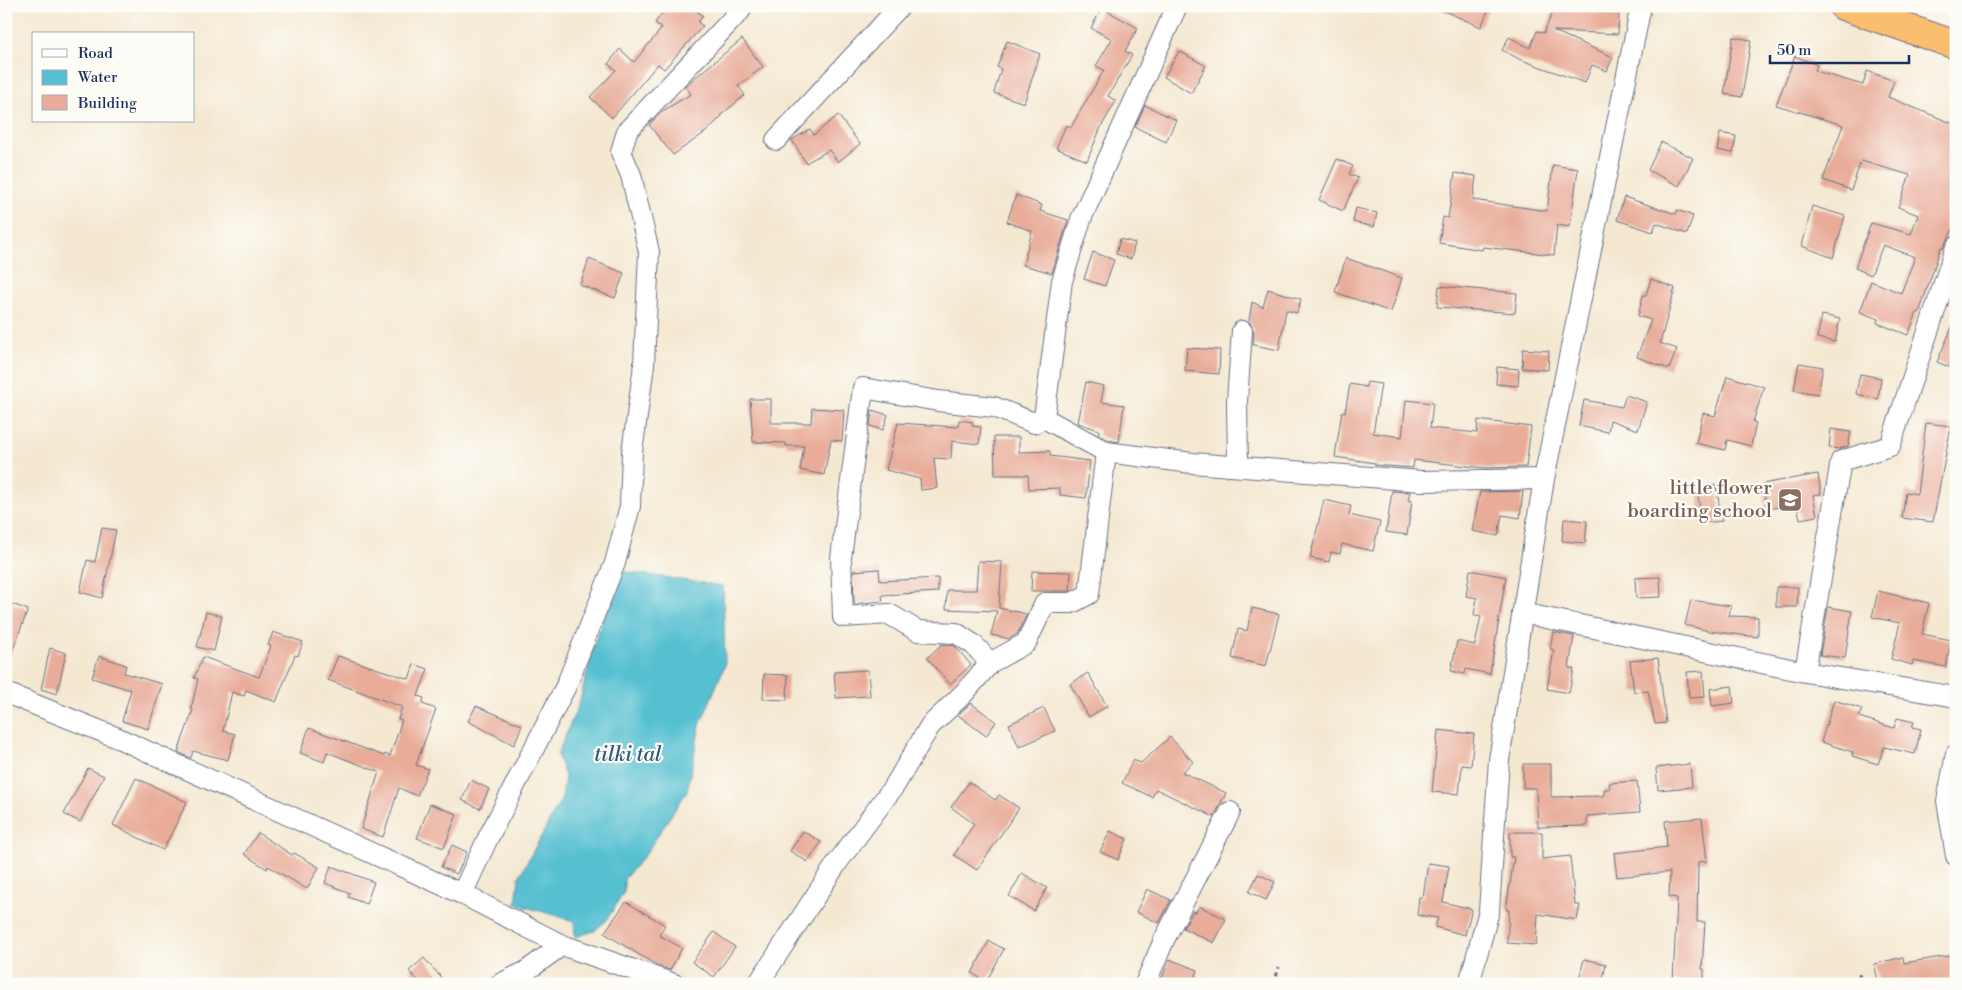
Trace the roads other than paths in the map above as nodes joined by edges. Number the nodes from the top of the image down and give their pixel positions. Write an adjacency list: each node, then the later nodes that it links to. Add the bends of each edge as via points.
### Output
1 (737, 6): 22 (street, via 740,12 628,131 620,152 630,176 649,252 644,365 632,452 630,506 615,563 566,686)
2 (900, 6): 7 (street)
3 (1177, 6): 10 (street, via 1081,219 1062,281)
4 (1641, 6): 13 (street)
5 (1842, 6): 6 (highway)
6 (1956, 45)
7 (776, 140)
8 (1956, 247): 16 (street, via 1890,446 1841,461)
9 (1242, 331): 12 (street, via 1237,401)
10 (1044, 418): 11 (street); 15 (street, via 1034,423 994,407 863,388 841,558 843,617 890,614 918,632 956,633 974,645)
11 (1106, 452): 12 (street, via 1192,463); 15 (street, via 1089,594 1072,602 1045,603 1026,643)
12 (1238, 465): 13 (street, via 1421,481)
13 (1544, 479): 14 (street)
14 (1522, 613): 16 (street); 28 (street, via 1499,760 1489,911)
15 (990, 663): 26 (street, via 930,726 895,785 837,863)
16 (1805, 672): 18 (street)
17 (6, 693): 22 (street, via 118,738)
18 (1956, 697)
19 (1956, 754): 21 (street, via 1947,800)
20 (1230, 812): 27 (street)
21 (1956, 856)
22 (462, 894): 23 (street)
23 (562, 945): 24 (street, via 525,972); 25 (street)
24 (500, 984)
25 (674, 984)
26 (758, 984)
27 (1145, 984)
28 (1468, 984)

